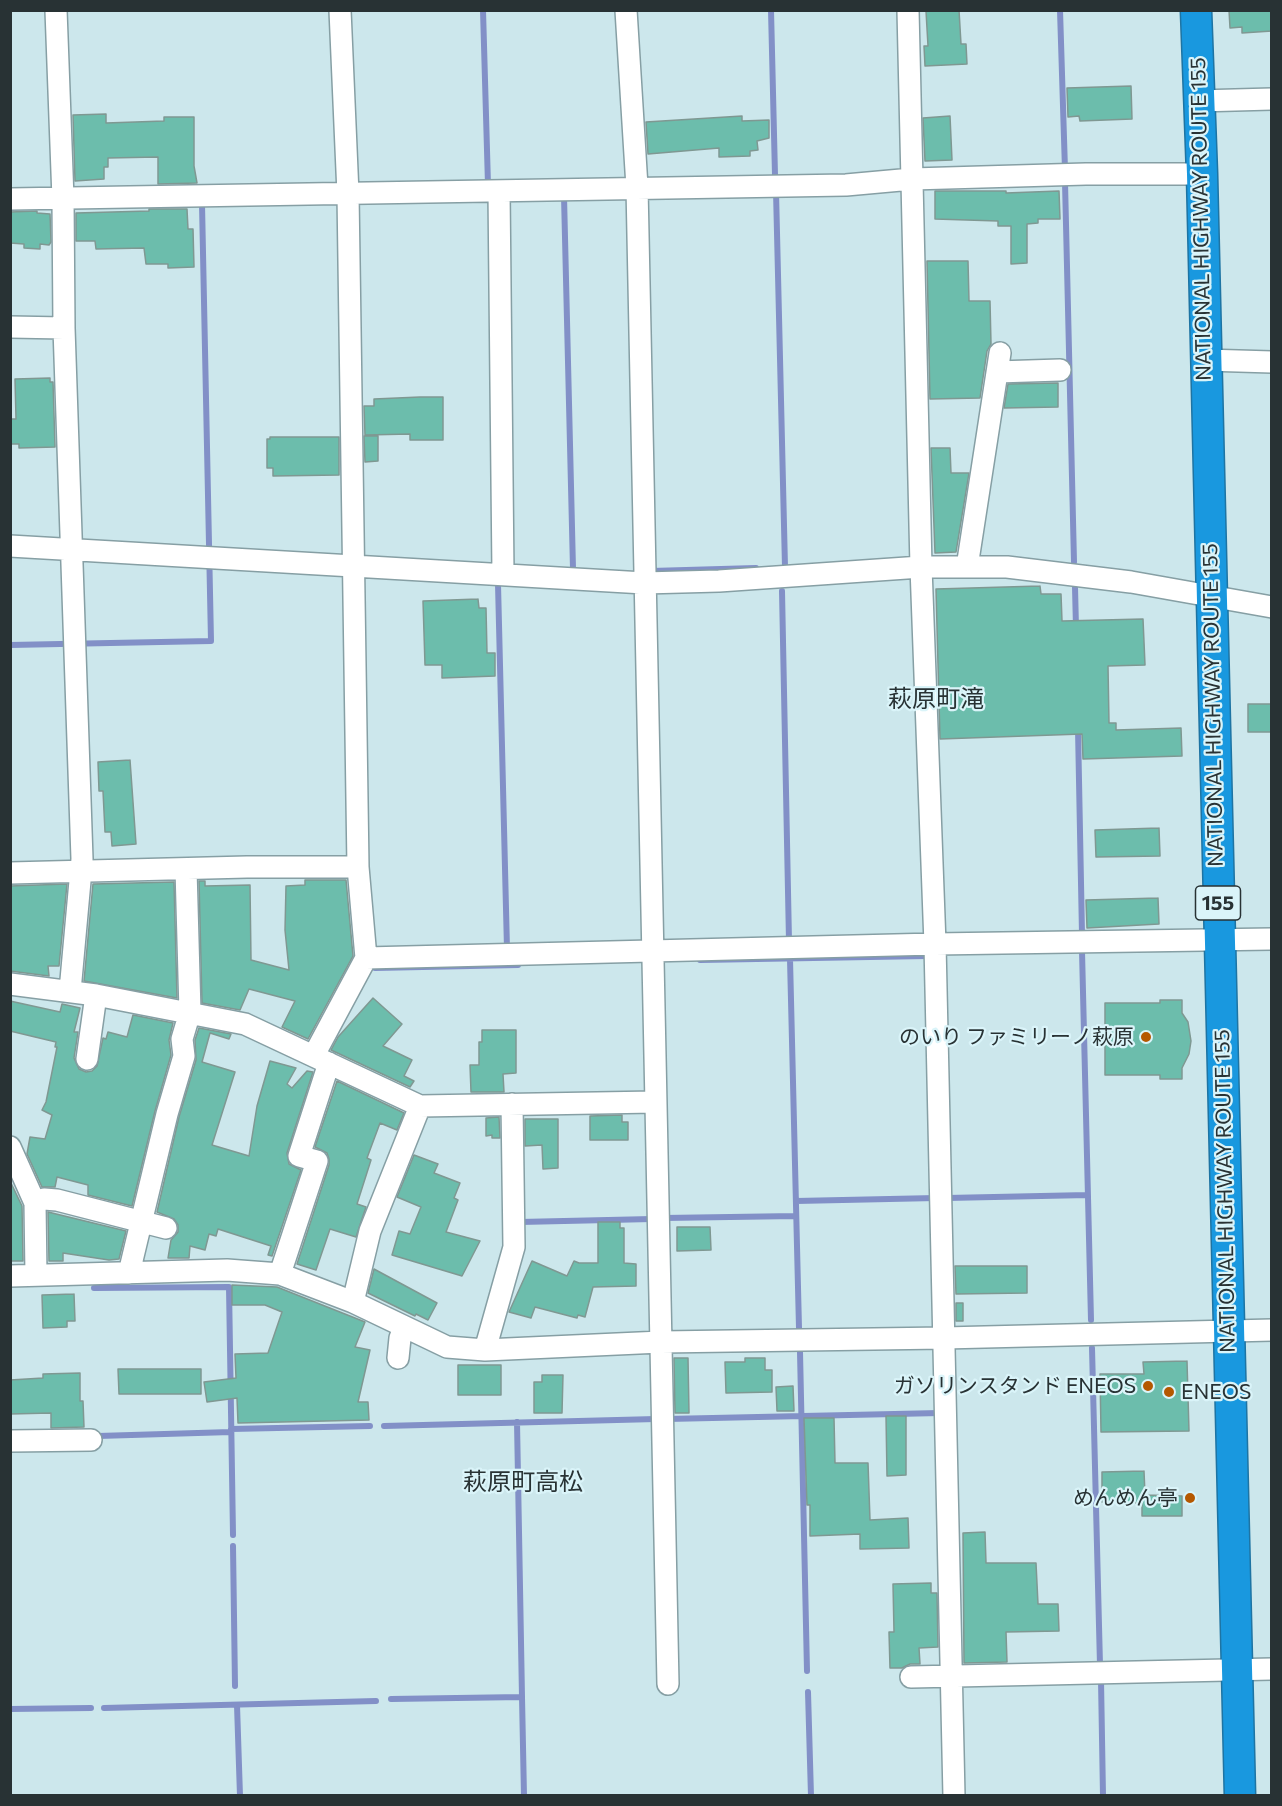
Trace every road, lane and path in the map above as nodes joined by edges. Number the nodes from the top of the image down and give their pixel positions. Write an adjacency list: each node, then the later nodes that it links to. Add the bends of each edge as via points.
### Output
1 (56, 10): 14 (street)
2 (340, 10): 12 (street)
3 (626, 10): 10 (street)
4 (908, 10): 9 (street)
5 (1196, 10): 7 (highway, NATIONAL HIGHWAY ROUTE 155 / 155)
6 (1272, 99): 7 (street)
7 (1198, 101): 8 (highway, NATIONAL HIGHWAY ROUTE 155 / 155)
8 (1202, 174): 9 (street); 17 (highway, NATIONAL HIGHWAY ROUTE 155 / 155)
9 (912, 178): 10 (street, via 846,184); 23 (street)
10 (637, 187): 11 (street); 26 (street)
11 (499, 191): 12 (street); 25 (street)
12 (348, 194): 14 (street); 22 (street)
13 (10, 199): 14 (street)
14 (63, 199): 16 (street)
15 (10, 327): 16 (street)
16 (64, 328): 21 (street)
17 (1205, 360): 18 (street); 27 (highway, NATIONAL HIGHWAY ROUTE 155 / 155)
18 (1272, 362)
19 (1060, 370): 24 (street, via 998,363)
20 (10, 546): 21 (street)
21 (72, 550): 22 (street); 31 (street)
22 (352, 566): 25 (street); 29 (street)
23 (921, 567): 24 (street); 26 (street); 35 (street)
24 (967, 567): 27 (street, via 1007,567 1131,582)
25 (503, 574): 26 (street)
26 (644, 583): 36 (street)
27 (1210, 597): 28 (street); 33 (highway, NATIONAL HIGHWAY ROUTE 155 / 155)
28 (1272, 607)
29 (358, 867): 30 (street); 37 (street)
30 (186, 869): 31 (street); 41 (street)
31 (80, 871): 32 (street); 39 (street)
32 (10, 873)
33 (1219, 939): 34 (street); 35 (street); 58 (highway, NATIONAL HIGHWAY ROUTE 155 / 155)
34 (1272, 939)
35 (935, 944): 36 (street); 59 (street)
36 (652, 952): 37 (street); 44 (street)
37 (366, 958): 43 (street)
38 (10, 984): 39 (street)
39 (70, 991): 40 (street)
40 (96, 994): 41 (street); 42 (street)
41 (190, 1012): 43 (street, via 245,1024); 49 (street, via 182,1039 184,1056)
42 (87, 1059)
43 (321, 1059): 46 (street); 52 (street, via 299,1156 317,1161)
44 (655, 1102): 45 (street); 60 (street)
45 (512, 1104): 46 (street); 61 (street, via 514,1246)
46 (420, 1106): 55 (street, via 370,1231)
47 (10, 1147): 48 (street)
48 (35, 1203): 49 (street, via 57,1200); 53 (street)
49 (141, 1222): 50 (street); 51 (street)
50 (166, 1228)
51 (129, 1273): 52 (street, via 227,1270); 53 (street)
52 (280, 1274): 55 (street)
53 (36, 1275): 54 (street)
54 (10, 1276)
55 (353, 1302): 56 (street)
56 (404, 1328): 61 (street, via 447,1347); 62 (street)
57 (1272, 1330): 58 (street)
58 (1228, 1331): 59 (street); 66 (highway, NATIONAL HIGHWAY ROUTE 155 / 155)
59 (944, 1338): 60 (street); 68 (street)
60 (661, 1342): 61 (street); 69 (street)
61 (485, 1350)
62 (398, 1358)
63 (91, 1440): 64 (street)
64 (10, 1441)
65 (1272, 1669): 66 (street)
66 (1238, 1670): 68 (street); 71 (highway, NATIONAL HIGHWAY ROUTE 155 / 155)
67 (911, 1677): 68 (street)
68 (952, 1677): 70 (street)
69 (668, 1684)
70 (954, 1796)
71 (1240, 1796)

